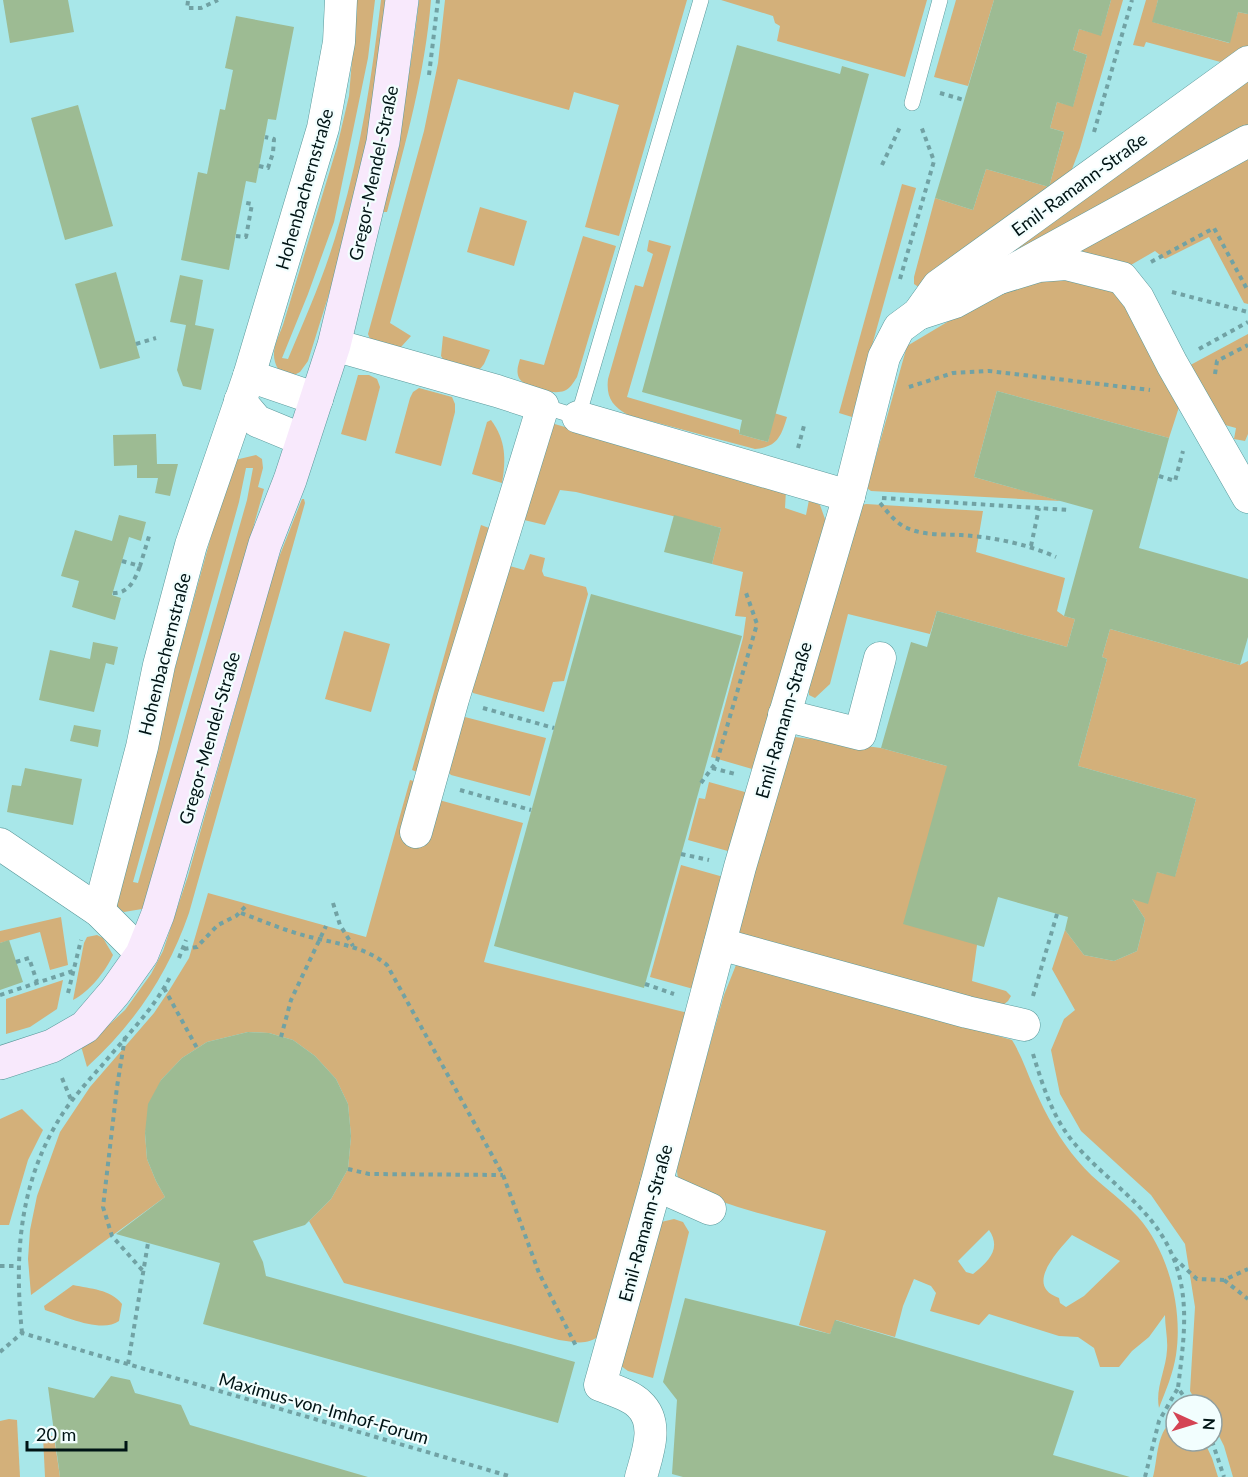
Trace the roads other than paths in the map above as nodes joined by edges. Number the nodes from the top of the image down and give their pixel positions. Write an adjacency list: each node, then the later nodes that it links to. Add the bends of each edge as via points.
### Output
1 (341, 0): 11 (street, Hohenbachernstraße, via 339,42 323,128)
2 (402, 0): 10 (street, Gregor-Mendel-Straße, via 383,142)
3 (701, 0): 14 (lane)
4 (940, 0): 6 (lane)
5 (1248, 62): 9 (street, Emil-Ramann-Straße, via 938,286)
6 (912, 103)
7 (1248, 141): 8 (street, Emil-Ramann-Straße)
8 (993, 280): 9 (street, Emil-Ramann-Straße, via 955,302); 17 (street, Emil-Ramann-Straße, via 1039,266 1066,264 1122,278 1138,298)
9 (908, 321): 16 (street, Emil-Ramann-Straße, via 884,357)
10 (334, 345): 12 (street, Gregor-Mendel-Straße); 13 (street)
11 (245, 388): 12 (street); 15 (street, via 257,421); 22 (street, Hohenbachernstraße, via 192,545 159,665 142,747)
12 (316, 399): 15 (street, Gregor-Mendel-Straße)
13 (543, 406): 14 (lane); 20 (street)
14 (578, 417): 16 (street)
15 (303, 440): 24 (street, Gregor-Mendel-Straße, via 265,544 158,914)
16 (862, 497): 19 (street, Emil-Ramann-Straße)
17 (1248, 497)
18 (880, 658): 19 (street, via 860,735)
19 (784, 715): 23 (street, Emil-Ramann-Straße)
20 (416, 832)
21 (0, 844): 22 (street)
22 (90, 924): 24 (street)
23 (720, 944): 25 (street); 27 (street, Emil-Ramann-Straße)
24 (142, 954): 26 (street, Gregor-Mendel-Straße, via 85,1026 52,1046)
25 (1024, 1025)
26 (0, 1063)
27 (656, 1185): 28 (street); 29 (street, Emil-Ramann-Straße, via 600,1385 639,1403 649,1417 650,1443)
28 (710, 1209)
29 (641, 1477)

